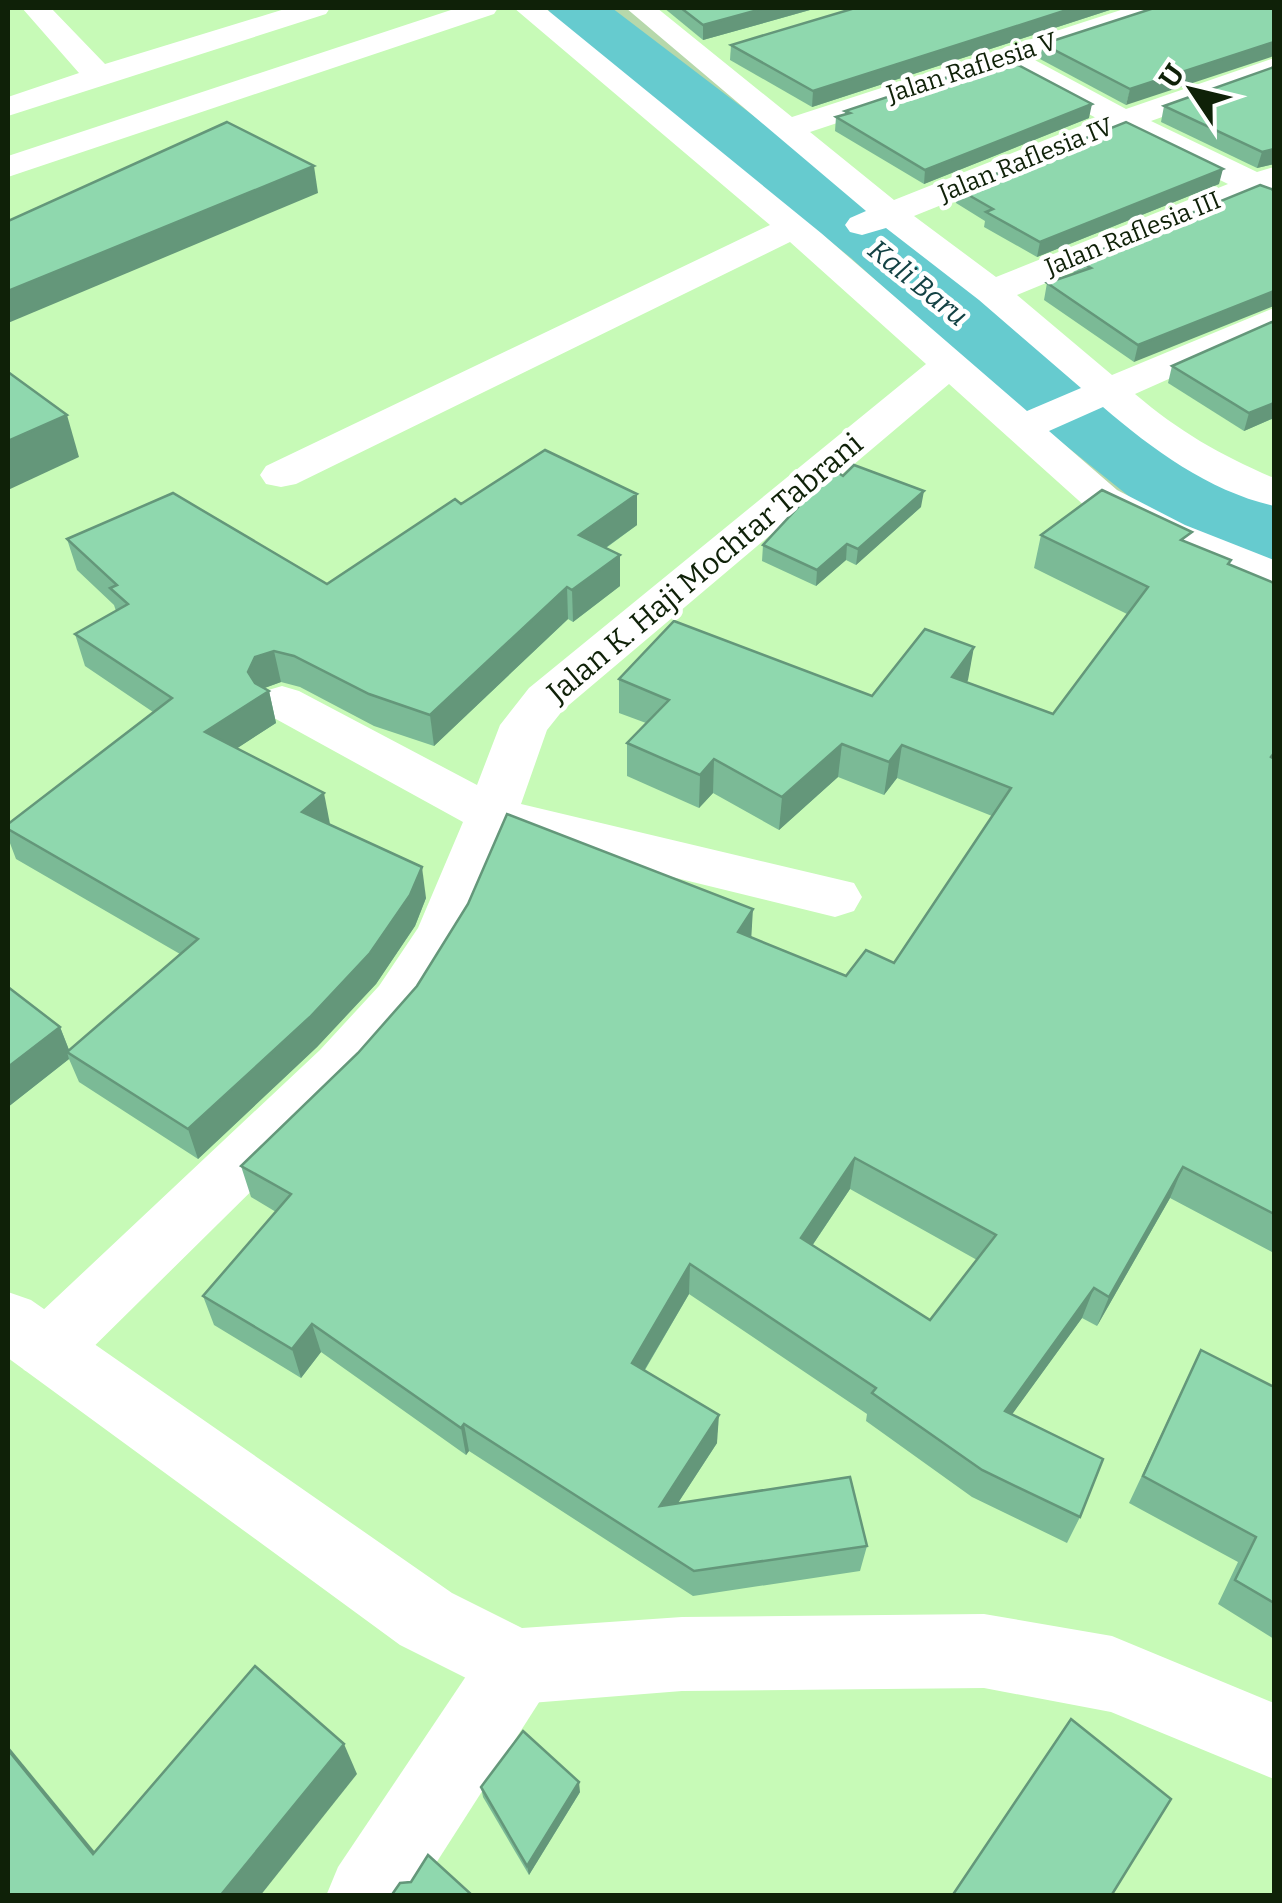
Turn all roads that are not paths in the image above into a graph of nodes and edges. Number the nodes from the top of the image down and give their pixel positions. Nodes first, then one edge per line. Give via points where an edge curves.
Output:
1 (36, 8) edge
2 (316, 8) edge
3 (484, 8) edge
4 (528, 8) edge
5 (640, 8) edge
6 (1154, 8) edge
7 (734, 44) edge
8 (698, 55) junction
9 (1006, 56) junction
10 (1274, 67) edge
11 (99, 76) junction
12 (8, 107) edge
13 (1124, 120) junction
14 (790, 128) junction
15 (8, 167) edge
16 (1269, 185) edge
17 (882, 219) junction
18 (807, 235) junction
19 (992, 292) junction
20 (1274, 318) edge
21 (950, 364) junction
22 (1061, 411) junction
23 (281, 475) dead end
24 (1274, 492) edge
25 (1274, 576) edge
26 (282, 702) dead end
27 (492, 814) junction
28 (835, 897) dead end
29 (27, 1335) edge
30 (518, 1666) junction
31 (1274, 1742) edge
32 (367, 1896) edge

1 - 11 street
2 - 11 street
3 - 15 street
4 - 18 street
5 - 8 street
6 - 9 street, Jalan Raflesia V
7 - 8 street
8 - 14 street
9 - 13 street
9 - 14 street, Jalan Raflesia V
10 - 13 street, Jalan Raflesia IV
11 - 12 street
13 - 16 street
13 - 17 street, Jalan Raflesia IV
14 - 17 street
16 - 19 street, Jalan Raflesia III
17 - 18 street, Jalan Raflesia IV
17 - 19 street
18 - 21 street
18 - 23 street, Jalan Raflesia IV
19 - 22 street
20 - 22 street
21 - 22 street
21 - 27 street, Jalan K. Haji Mochtar Tabrani via 546,699 524,725
22 - 24 street via 1164,439
22 - 25 street via 1102,499
26 - 27 street
27 - 28 street
27 - 29 street, Jalan K. Haji Mochtar Tabrani via 442,936 399,1001 340,1066
29 - 30 street via 426,1619
30 - 31 street via 682,1654 984,1651 1112,1674
30 - 32 street

